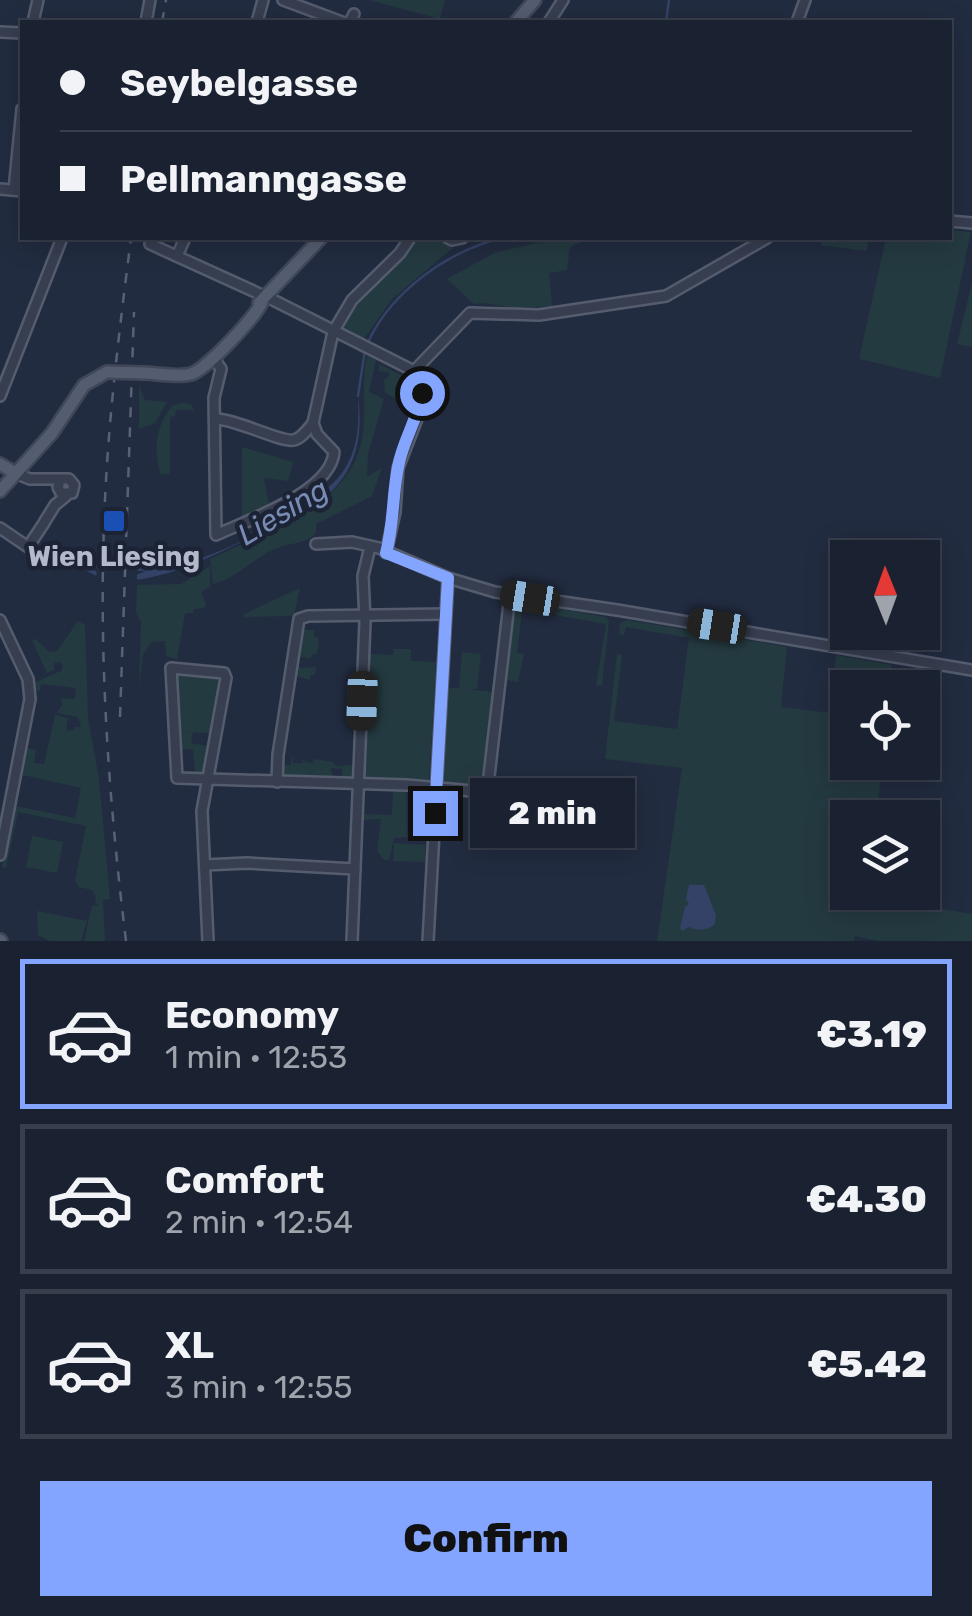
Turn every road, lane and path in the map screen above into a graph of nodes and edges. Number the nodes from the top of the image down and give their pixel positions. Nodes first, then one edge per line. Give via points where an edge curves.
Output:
1 (283, 0) edge
2 (535, 0) edge
3 (337, 20) edge
4 (518, 20) edge
5 (20, 150) edge
6 (0, 189) edge
7 (18, 191) edge
8 (61, 240) edge
9 (184, 240) edge
10 (319, 240) edge
11 (409, 240) edge
12 (764, 240) edge
13 (150, 244) dead end
14 (176, 256) junction
15 (264, 300) junction
16 (334, 331) junction
17 (214, 358) junction
18 (414, 371) junction
19 (0, 396) edge
20 (215, 419) junction
21 (313, 423) junction
22 (0, 464) edge
23 (16, 473) junction
24 (60, 481) dead end
25 (0, 491) edge
26 (66, 496) dead end
27 (0, 528) edge
28 (316, 544) dead end
29 (370, 547) junction
30 (386, 553) junction
31 (448, 578) junction
32 (510, 595) junction
33 (446, 614) junction
34 (365, 616) junction
35 (0, 620) edge
36 (972, 670) edge
37 (210, 778) junction
38 (277, 782) junction
39 (358, 785) junction
40 (436, 787) junction
41 (4, 817) edge
42 (0, 855) edge
43 (205, 865) junction
44 (356, 869) junction
45 (208, 941) edge
46 (352, 941) edge
47 (428, 941) edge

1 - 3 street
2 - 4 main road
5 - 7 street
6 - 7 street
8 - 19 street
9 - 14 street
10 - 15 main road
11 - 16 street via 352,300
12 - 18 street via 666,296 539,314 470,313
13 - 14 street
14 - 15 street
15 - 16 street
15 - 17 main road
16 - 18 street
16 - 21 street
17 - 20 street via 221,369
17 - 23 main road, bridge via 178,374 108,372 84,384
18 - 30 street via 422,398 398,468
20 - 21 street via 289,440
20 - 21 street via 216,535 294,498 326,470 334,452
22 - 23 main road
23 - 24 street
23 - 25 main road
26 - 27 street via 30,544
28 - 29 street
29 - 30 street
29 - 34 street
30 - 31 street
31 - 32 street
31 - 33 street
32 - 36 street
32 - 40 street via 487,790
33 - 34 street
33 - 40 street
34 - 38 street via 301,617
34 - 39 street
35 - 41 street via 30,692
37 - 37 street via 224,673 174,666 177,778
37 - 38 street
37 - 43 street via 202,810
38 - 39 street
39 - 40 street
39 - 44 street
40 - 47 street
41 - 42 street
43 - 44 street
43 - 45 street
44 - 46 street

